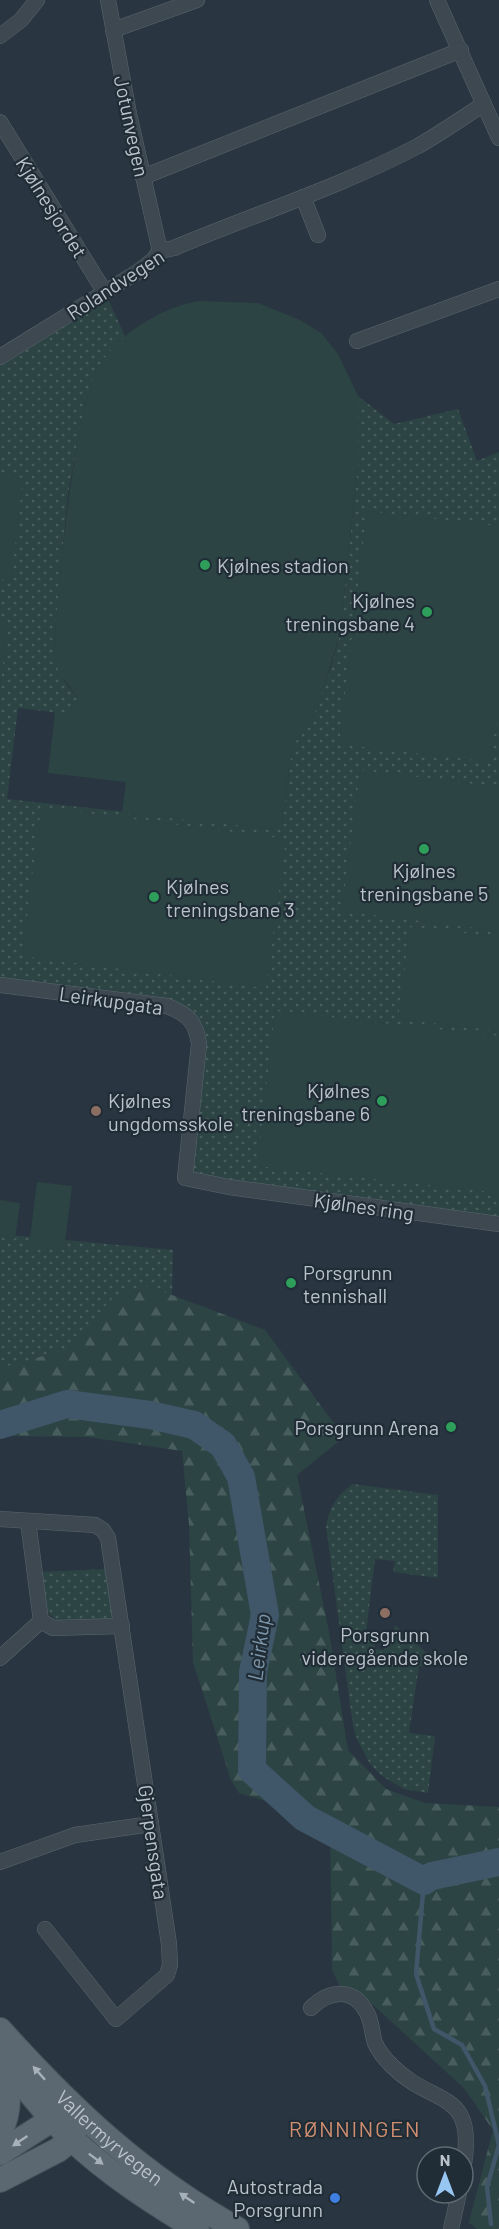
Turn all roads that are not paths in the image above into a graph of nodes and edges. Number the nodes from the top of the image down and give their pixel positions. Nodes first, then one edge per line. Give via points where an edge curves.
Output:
1 (37, 0) edge
2 (108, 0) edge
3 (197, 0) edge
4 (437, 0) edge
5 (113, 30) junction
6 (0, 36) edge
7 (461, 50) junction
8 (484, 104) junction
9 (0, 122) edge
10 (499, 138) edge
11 (143, 177) junction
12 (303, 197) junction
13 (318, 235) dead end
14 (160, 251) junction
15 (499, 289) edge
16 (104, 291) junction
17 (357, 341) dead end
18 (0, 357) edge
19 (0, 985) edge
20 (229, 1187) joint
21 (499, 1224) edge
22 (0, 1519) edge
23 (28, 1521) junction
24 (41, 1621) junction
25 (122, 1626) junction
26 (0, 1658) edge
27 (151, 1824) junction
28 (0, 1862) edge
29 (45, 1929) dead end
30 (311, 2008) dead end
31 (0, 2030) edge
32 (0, 2054) edge
33 (0, 2069) edge
34 (79, 2115) junction
35 (53, 2120) junction
36 (0, 2132) edge
37 (72, 2139) junction
38 (465, 2145) edge
39 (0, 2153) edge
40 (0, 2180) edge
41 (456, 2205) edge
42 (197, 2229) edge
43 (237, 2229) edge
44 (451, 2229) edge

1 - 6 street via 21,20
2 - 5 street, Jotunvegen
3 - 5 street
4 - 7 street
5 - 11 street, Jotunvegen
7 - 8 street
7 - 11 street
8 - 10 street
8 - 12 street, Rolandvegen via 419,145
9 - 16 street, Kjølnesjordet
11 - 14 street, Jotunvegen
12 - 13 street
12 - 14 street, Rolandvegen
14 - 16 street, Rolandvegen via 146,266
15 - 17 street
16 - 18 street, Rolandvegen
19 - 20 street, Leirkupgata via 167,1006 183,1012 196,1025 199,1044 184,1178
20 - 21 street, Kjølnes ring
22 - 23 street
23 - 24 street
23 - 25 street, Gjerpensgata via 95,1525 103,1530 111,1549
24 - 25 street via 53,1628
24 - 26 street
25 - 27 street, Gjerpensgata
27 - 28 street via 75,1835
27 - 29 street, Gjerpensgata via 170,1954 167,1975 158,1986 116,2019
30 - 38 street via 336,1992 358,2001 367,2013 379,2051 392,2067 456,2106 466,2134
34 -> 31 main road, Vallermyrvegen
32 - 35 main road, Vallermyrvegen
33 - 36 main road via 8,2093 7,2114
34 - 35 main road
34 - 37 main road
43 -> 34 main road, Vallermyrvegen via 158,2178
35 - 37 main road, Vallermyrvegen
35 -> 39 main road
37 - 40 main road via 50,2156
37 -> 42 main road, Vallermyrvegen
41 - 44 street

